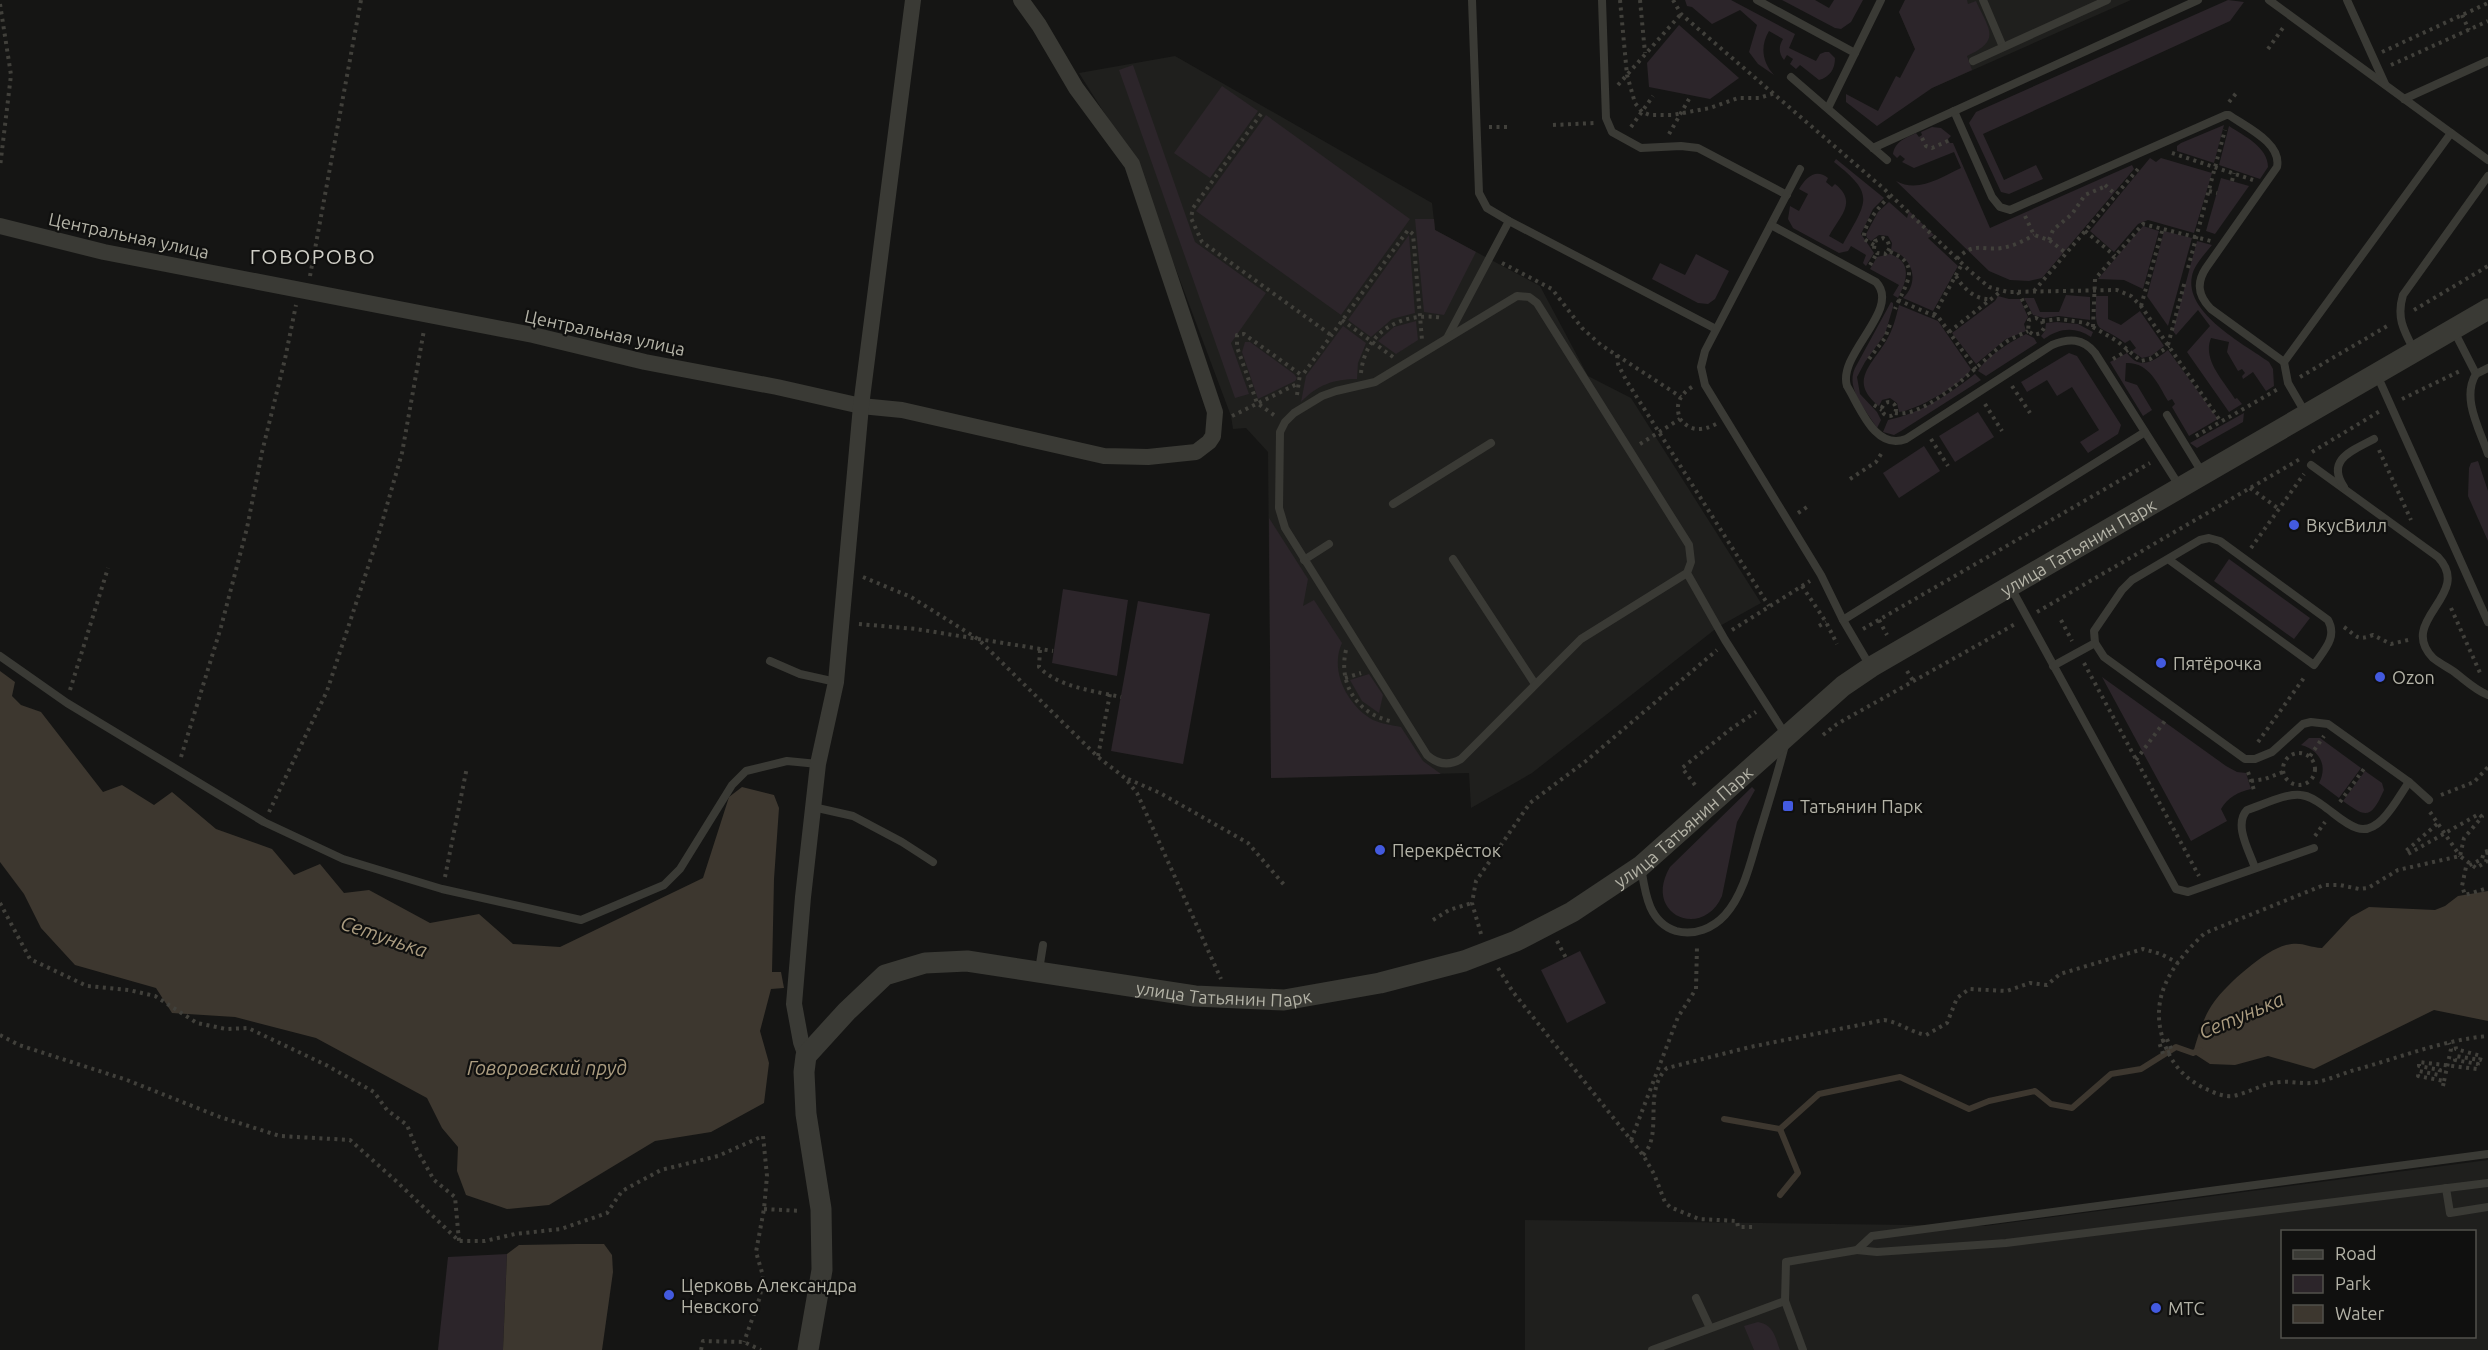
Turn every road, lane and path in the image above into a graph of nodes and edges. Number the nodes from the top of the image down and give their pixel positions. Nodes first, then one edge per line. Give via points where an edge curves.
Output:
1 (361, 0) edge
2 (913, 0) edge
3 (1021, 0) edge
4 (1472, 0) edge
5 (1602, 0) edge
6 (1620, 0) edge
7 (1640, 0) edge
8 (1673, 0) edge
9 (1757, 0) edge
10 (1881, 0) edge
11 (1983, 0) edge
12 (2107, 0) edge
13 (2198, 0) edge
14 (2269, 0) edge
15 (2347, 0) edge
16 (2488, 3) edge
17 (0, 4) edge
18 (1681, 14) junction
19 (2462, 15) junction
20 (2292, 17) junction
21 (2488, 21) edge
22 (2469, 30) junction
23 (2003, 47) junction
24 (2268, 49) dead end
25 (1855, 52) junction
26 (1645, 54) junction
27 (2372, 56) junction
28 (1973, 61) dead end
29 (2488, 61) edge
30 (2379, 71) junction
31 (1627, 75) junction
32 (1791, 77) dead end
33 (2385, 85) junction
34 (2238, 91) dead end
35 (1775, 93) junction
36 (1653, 96) dead end
37 (2233, 97) dead end
38 (1606, 99) junction
39 (1689, 99) dead end
40 (2404, 99) junction
41 (1828, 108) junction
42 (1954, 111) junction
43 (1642, 112) junction
44 (1681, 113) junction
45 (1261, 114) dead end
46 (2229, 115) junction
47 (1607, 123) junction
48 (1553, 125) dead end
49 (1507, 126) dead end
50 (1499, 127) dead end
51 (1917, 128) junction
52 (1964, 133) junction
53 (2451, 133) junction
54 (1623, 139) junction
55 (2156, 146) junction
56 (1661, 148) junction
57 (1873, 148) junction
58 (1887, 160) dead end
59 (2488, 160) edge
60 (0, 167) edge
61 (2216, 167) junction
62 (1800, 169) dead end
63 (2234, 173) junction
64 (2488, 176) edge
65 (2232, 181) dead end
66 (2266, 184) junction
67 (2106, 186) dead end
68 (2209, 191) junction
69 (2217, 193) dead end
70 (1787, 195) junction
71 (1892, 195) junction
72 (2020, 206) junction
73 (1509, 220) junction
74 (1771, 225) junction
75 (0, 226) edge
76 (2163, 228) junction
77 (2085, 231) junction
78 (2034, 235) junction
79 (2197, 237) junction
80 (2049, 240) junction
81 (2223, 244) junction
82 (1874, 245) junction
83 (1888, 251) junction
84 (2066, 254) junction
85 (2115, 256) junction
86 (1490, 257) junction
87 (1957, 259) junction
88 (1962, 264) junction
89 (1956, 276) junction
90 (303, 290) junction
91 (2001, 291) junction
92 (2094, 291) junction
93 (2018, 292) junction
94 (2033, 292) junction
95 (1884, 294) junction
96 (1991, 299) junction
97 (1899, 301) junction
98 (2141, 306) junction
99 (2488, 309) edge
100 (427, 315) junction
101 (1934, 315) junction
102 (1420, 316) junction
103 (2032, 318) junction
104 (1342, 320) junction
105 (2043, 321) junction
106 (1455, 323) junction
107 (2093, 327) junction
108 (1716, 329) junction
109 (2454, 330) junction
110 (2028, 331) junction
111 (1949, 332) junction
112 (1331, 335) junction
113 (1446, 339) junction
114 (1372, 342) junction
115 (2168, 345) junction
116 (2415, 352) junction
117 (1424, 353) junction
118 (1617, 355) junction
119 (2284, 362) junction
120 (1403, 365) junction
121 (2471, 365) junction
122 (1864, 366) dead end
123 (2488, 368) edge
124 (1976, 369) junction
125 (2476, 374) junction
126 (2005, 375) junction
127 (2376, 375) junction
128 (1703, 380) junction
129 (1299, 383) dead end
130 (1361, 386) junction
131 (1988, 386) junction
132 (1977, 393) junction
133 (1681, 397) junction
134 (1870, 402) dead end
135 (1257, 403) junction
136 (2390, 405) junction
137 (861, 406) junction
138 (1882, 410) junction
139 (1895, 413) junction
140 (2030, 413) dead end
141 (2167, 415) dead end
142 (2306, 415) junction
143 (1231, 416) dead end
144 (1680, 419) junction
145 (1726, 419) junction
146 (1285, 422) junction
147 (2221, 422) dead end
148 (1923, 428) junction
149 (2002, 431) dead end
150 (2145, 432) junction
151 (1658, 433) junction
152 (2374, 439) joint
153 (1889, 441) junction
154 (1491, 443) dead end
155 (2488, 454) edge
156 (2311, 465) joint
157 (1948, 466) dead end
158 (2203, 474) junction
159 (1850, 479) dead end
160 (2180, 488) junction
161 (2250, 488) junction
162 (2346, 490) junction
163 (1393, 504) dead end
164 (1810, 505) dead end
165 (1804, 509) dead end
166 (2279, 509) junction
167 (1329, 544) dead end
168 (2422, 545) junction
169 (2243, 558) junction
170 (1453, 559) dead end
171 (2168, 559) junction
172 (1304, 560) junction
173 (108, 568) dead end
174 (846, 571) junction
175 (1687, 573) junction
176 (1821, 575) junction
177 (1802, 586) junction
178 (2010, 586) junction
179 (2444, 594) junction
180 (1769, 606) junction
181 (2027, 617) junction
182 (1843, 620) junction
183 (1879, 620) dead end
184 (2061, 621) dead end
185 (843, 622) junction
186 (1826, 622) junction
187 (2488, 622) edge
188 (1819, 626) dead end
189 (2331, 626) junction
190 (1351, 635) junction
191 (1887, 635) dead end
192 (2424, 635) junction
193 (978, 639) junction
194 (1725, 640) junction
195 (2095, 643) junction
196 (1837, 644) dead end
197 (1040, 650) junction
198 (1053, 651) dead end
199 (2078, 652) junction
200 (0, 656) edge
201 (770, 661) dead end
202 (2054, 666) junction
203 (1871, 667) junction
204 (1907, 671) dead end
205 (2483, 681) dead end
206 (836, 682) junction
207 (1914, 682) junction
208 (1535, 684) junction
209 (1110, 694) junction
210 (2488, 695) edge
211 (1121, 697) dead end
212 (67, 703) junction
213 (1767, 705) junction
214 (2174, 707) junction
215 (1406, 722) junction
216 (2331, 726) junction
217 (1823, 735) dead end
218 (1787, 737) junction
219 (2310, 756) junction
220 (1098, 757) junction
221 (2136, 760) junction
222 (818, 764) junction
223 (467, 767) dead end
224 (2488, 767) edge
225 (176, 770) junction
226 (2283, 772) junction
227 (1125, 778) junction
228 (2251, 781) dead end
229 (2409, 782) junction
230 (1695, 785) dead end
231 (2429, 800) joint
232 (813, 807) junction
233 (264, 822) junction
234 (2443, 834) junction
235 (2314, 848) dead end
236 (2488, 852) edge
237 (2460, 856) junction
238 (933, 862) dead end
239 (1641, 866) junction
240 (2470, 866) junction
241 (2255, 868) junction
242 (2205, 886) junction
243 (1286, 887) dead end
244 (2488, 888) edge
245 (442, 889) junction
246 (0, 903) edge
247 (1472, 903) junction
248 (1433, 920) dead end
249 (1482, 937) dead end
250 (1557, 941) dead end
251 (1043, 945) dead end
252 (1697, 946) dead end
253 (1566, 958) dead end
254 (2178, 963) junction
255 (1498, 967) dead end
256 (1039, 970) junction
257 (1224, 986) dead end
258 (0, 1035) edge
259 (2488, 1036) edge
260 (2455, 1042) junction
261 (2449, 1043) junction
262 (806, 1056) junction
263 (2448, 1065) junction
264 (1631, 1141) junction
265 (2488, 1154) edge
266 (1643, 1155) junction
267 (2488, 1183) edge
268 (2446, 1188) junction
269 (2488, 1207) edge
270 (764, 1209) junction
271 (801, 1211) dead end
272 (1756, 1227) dead end
273 (459, 1241) junction
274 (1857, 1250) junction
275 (1696, 1298) dead end
276 (1785, 1301) junction
277 (1710, 1328) junction
278 (744, 1342) junction
279 (701, 1350) edge
280 (761, 1350) edge
281 (808, 1350) edge
282 (1652, 1350) edge
283 (1803, 1350) edge

1 - 90 path
2 - 137 street
3 - 137 street, Центральная улица via 1076,88 1132,164 1215,412 1214,432 1196,452 1104,456 902,410
4 - 73 lane via 1479,193 1487,208
5 - 38 lane
6 - 31 path
7 - 26 path
8 - 18 path
9 - 25 lane
10 - 25 lane
11 - 23 lane
12 - 23 lane
13 - 42 lane
14 - 20 lane
15 - 27 lane
16 - 19 path
17 - 60 path via 11,75
18 - 26 path
18 - 35 path
19 - 22 path
19 - 27 path
20 - 24 path
20 - 33 lane
21 - 22 path
22 - 30 path
23 - 28 lane
25 - 41 lane
26 - 31 path
27 - 30 lane
29 - 40 lane
30 - 33 lane
31 - 38 path
31 - 43 path via 1635,103
32 - 41 lane
33 - 40 lane
34 - 37 path
35 - 44 path
35 - 71 path
36 - 43 path
38 - 47 lane
39 - 44 path
40 - 53 lane
41 - 57 lane
42 - 51 lane
42 - 52 lane
43 - 44 path via 1650,116
43 - 54 path
44 - 56 path
45 - 112 path via 1193,208 1191,218 1202,242
46 - 55 lane
46 - 61 path
46 - 66 lane via 2276,151 2277,167
47 - 48 path
47 - 54 lane
49 - 50 path
51 - 52 path via 1929,148
51 - 57 lane
52 - 72 lane via 1996,203 2010,210
53 - 59 lane
53 - 119 lane
54 - 56 lane via 1641,148
55 - 61 path
55 - 72 lane
55 - 77 path
56 - 70 lane via 1698,148
57 - 58 lane
61 - 63 path
61 - 68 path
62 - 70 lane
63 - 65 path
63 - 66 path
64 - 116 lane via 2403,295 2400,319
66 - 81 lane
67 - 80 path via 2085,195 2072,214 2052,230
68 - 69 path
68 - 79 path
70 - 74 lane
71 - 82 path via 1876,211 1864,234 1864,239
71 - 87 path
72 - 78 path
73 - 86 lane
73 - 108 lane
74 - 95 lane via 1876,282
74 - 108 lane
75 - 90 street, Центральная улица via 104,252
76 - 79 path
76 - 85 path via 2143,224
76 - 98 path
77 - 84 path
77 - 85 path
78 - 80 path
78 - 87 path via 2001,248 1965,250
79 - 81 path
79 - 115 path
80 - 84 path
81 - 119 lane via 2201,275 2201,297 2211,309
82 - 83 path via 1877,253
82 - 83 path via 1883,238 1889,243
83 - 97 path via 1903,259 1910,273
84 - 94 path
85 - 92 path via 2095,279
86 - 106 lane via 1492,253
86 - 118 path via 1552,289 1582,328
87 - 88 path
88 - 89 path
88 - 91 path via 1980,281
89 - 96 path via 1971,293
89 - 101 path
90 - 100 street, Центральная улица
90 - 225 path via 221,627
91 - 93 path
91 - 96 path
92 - 94 path
92 - 98 path via 2117,290
92 - 107 path
93 - 94 path
93 - 103 path
95 - 97 path
95 - 153 lane via 1845,378 1876,432
96 - 111 path
97 - 101 path
97 - 122 path via 1885,338
98 - 115 path
99 - 109 street, улица Татьянин Парк
100 - 137 street, Центральная улица
100 - 233 path via 402,453 377,540 327,691
101 - 111 path
102 - 104 path via 1413,234 1408,230
102 - 106 path
102 - 114 path via 1402,319
102 - 117 path
103 - 105 path
103 - 110 path via 2027,324
104 - 112 path
104 - 114 path
105 - 107 path via 2078,321
105 - 110 path via 2041,333
106 - 113 lane
107 - 115 path via 2141,361 2150,360
108 - 128 lane via 1702,359
109 - 116 street, улица Татьянин Парк
109 - 121 lane
110 - 124 path via 2006,342
111 - 124 path
112 - 135 path via 1302,374 1239,333 1237,347
113 - 117 lane
113 - 175 lane via 1517,296 1529,297 1537,303 1689,545
114 - 120 path
114 - 130 path via 1364,358
115 - 147 path
116 - 127 street, улица Татьянин Парк
117 - 120 lane
118 - 133 path
118 - 151 path via 1623,375
119 - 142 lane via 2288,384
120 - 130 lane via 1376,382
121 - 125 lane
121 - 136 path
123 - 125 lane
124 - 131 path
124 - 139 path via 1925,406
125 - 155 lane via 2470,386 2470,401
126 - 131 lane
126 - 140 path
126 - 150 lane via 2052,345 2064,340 2080,341 2095,354
127 - 136 lane
127 - 142 street, улица Татьянин Парк
128 - 133 path
128 - 145 lane
129 - 135 path
130 - 146 lane via 1328,393
131 - 132 lane
132 - 148 lane
132 - 149 path
133 - 144 path via 1677,411
134 - 138 path
135 - 143 path
135 - 146 path
136 - 161 path
136 - 187 lane
137 - 174 street
138 - 139 path via 1887,416
138 - 139 path via 1889,402 1896,408
141 - 158 lane
142 - 158 street, улица Татьянин Парк
144 - 145 path via 1692,429 1702,430
144 - 151 path
145 - 176 lane
146 - 172 lane via 1279,437 1279,508 1285,528
148 - 153 lane via 1906,439
148 - 157 path
150 - 160 lane
150 - 182 lane
151 - 180 path
152 - 162 lane via 2340,462 2337,475
152 - 168 path
153 - 159 path via 1876,462
154 - 163 lane
156 - 162 lane
156 - 166 path
158 - 160 street, улица Татьянин Парк
160 - 178 street, улица Татьянин Парк
161 - 166 path
161 - 181 path
162 - 168 lane
164 - 165 path
166 - 169 path
167 - 172 lane
168 - 179 lane via 2446,565 2449,580
169 - 171 lane via 2209,538
169 - 189 lane
170 - 208 lane
171 - 189 lane via 2313,665 2332,637
171 - 195 lane via 2122,590 2097,624
172 - 190 lane
173 - 212 path
174 - 185 street
174 - 193 path via 911,597
175 - 194 lane
175 - 208 lane via 1588,634
176 - 177 path
176 - 182 lane
177 - 180 path
177 - 186 path
178 - 181 lane
178 - 203 street, улица Татьянин Парк
179 - 192 lane via 2427,618
179 - 205 path
180 - 194 path via 1733,629
181 - 202 lane
181 - 207 path
182 - 203 lane
183 - 191 path
184 - 199 path
185 - 193 path
185 - 206 street
186 - 188 path
186 - 196 path
189 - 192 path via 2341,625 2360,638 2373,635 2391,644
190 - 215 lane
190 - 215 path via 1344,668 1355,700 1373,715
192 - 210 lane via 2433,657
193 - 197 path
193 - 220 path
194 - 213 lane
194 - 247 path via 1713,655 1530,803 1476,881
195 - 199 lane
195 - 214 lane via 2104,657
197 - 198 path
197 - 209 path via 1039,667 1048,676
199 - 202 lane
199 - 221 path
200 - 212 lane
201 - 206 lane via 800,674
202 - 242 lane via 2172,885 2184,892
203 - 218 street, улица Татьянин Парк via 1843,686
204 - 207 path
206 - 222 street
207 - 217 path
208 - 215 lane via 1461,759 1449,764 1426,755
209 - 211 path
209 - 220 path
212 - 225 lane
213 - 218 lane
213 - 230 path via 1682,768
214 - 216 lane via 2245,759 2264,757 2303,724 2319,722
214 - 221 path
216 - 219 path
216 - 229 lane
218 - 239 street, улица Татьянин Парк
218 - 239 lane via 1742,886 1726,914 1712,927 1684,932 1663,924 1652,912 1645,894
219 - 226 path via 2294,753 2283,764
219 - 226 path via 2316,770 2308,783 2293,784
220 - 227 path
221 - 242 path
222 - 232 street
222 - 245 lane via 787,762 746,771 732,785 680,868 664,885 581,920
223 - 245 path
224 - 231 path via 2475,782
225 - 233 lane
226 - 228 path
227 - 243 path via 1160,793 1248,843
227 - 257 path via 1137,793
229 - 231 lane
229 - 241 lane via 2379,823 2370,829 2351,826 2303,795 2247,810 2240,824
232 - 238 lane via 853,816
232 - 262 street via 794,1004
233 - 245 lane via 343,859
234 - 234 path, bridge via 2408,854 2406,851 2437,824
234 - 237 path
234 - 237 path, bridge via 2479,814 2482,818 2464,838
235 - 241 lane
236 - 240 path
237 - 240 path
237 - 254 path via 2398,870 2359,890 2324,885 2205,933
239 - 256 street, улица Татьянин Парк via 1572,912 1516,941 1390,980 1284,1000 1195,996
240 - 244 path via 2466,867 2462,886 2464,895
241 - 242 lane
246 - 273 path via 30,959 87,986 155,996 197,1023 226,1029 248,1028 374,1092 387,1110 407,1125 434,1180 455,1197
247 - 248 path
247 - 249 path
250 - 253 path
251 - 256 lane
252 - 264 path via 1696,989 1678,1017
254 - 261 path via 2164,981 2159,1006 2163,1041 2186,1077 2229,1096 2281,1082 2313,1083
254 - 266 path via 2143,949 2060,974 2047,985 2030,983 2007,991 1969,989 1957,998 1947,1023 1926,1035 1884,1020 1667,1068 1658,1081 1649,1149
255 - 264 path
256 - 262 street, улица Татьянин Парк via 967,961 924,963 885,975
258 - 273 path via 280,1136 350,1140
259 - 260 path
260 - 261 path, bridge
260 - 263 path, bridge via 2456,1049 2481,1056 2480,1060 2456,1056 2455,1060 2478,1064 2477,1069
261 - 263 path
262 - 281 street via 806,1114 821,1209 822,1270
263 - 263 path, bridge via 2420,1062 2419,1066 2440,1070 2439,1075 2418,1071 2418,1076 2443,1084
264 - 266 path
265 - 274 lane via 1945,1224 1872,1236
266 - 272 path via 1670,1207 1699,1220 1737,1221 1738,1227
267 - 268 lane
268 - 269 lane via 2450,1213
268 - 274 lane via 2006,1243
270 - 271 path
270 - 273 path via 767,1176 763,1136 718,1156 661,1170 622,1191 607,1214 561,1229 485,1241
270 - 278 path via 756,1252 764,1276
274 - 276 lane via 1786,1262
275 - 277 lane
276 - 277 lane
276 - 283 lane
277 - 282 lane
278 - 279 path via 703,1341
278 - 280 path

